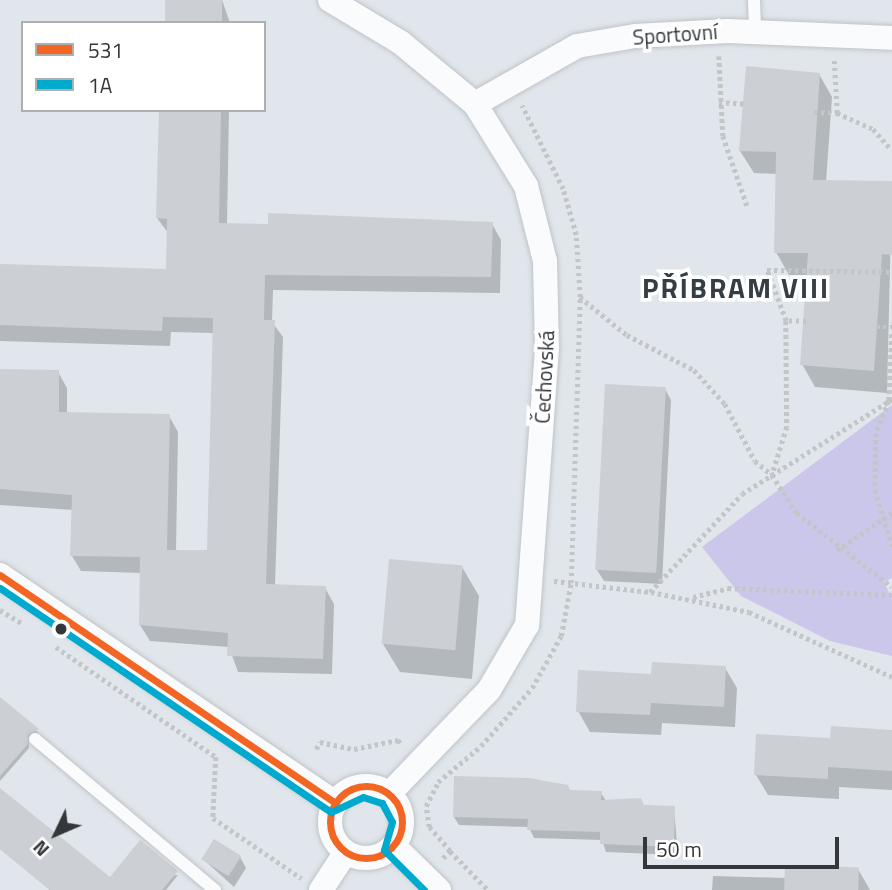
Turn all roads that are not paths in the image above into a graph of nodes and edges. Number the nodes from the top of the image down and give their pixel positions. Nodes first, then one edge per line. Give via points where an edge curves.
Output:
1 (330, 0) edge
2 (754, 0) edge
3 (755, 32) junction
4 (892, 38) edge
5 (475, 104) junction
6 (0, 575) edge
7 (35, 739) dead end
8 (390, 794) junction
9 (336, 803) junction
10 (394, 846) junction
11 (346, 852) junction
12 (314, 886) edge
13 (215, 890) edge
14 (439, 890) edge

1 - 5 street, Čechovská via 400,42
2 - 3 lane
3 - 4 street, Sportovní
3 - 5 street, Sportovní via 635,36 577,46
5 - 8 street, Čechovská via 526,186 545,261 547,348 527,625 512,658
6 - 9 street
7 - 13 lane
8 - 9 street via 360,786
8 - 10 street via 402,821
9 - 11 street via 331,832
10 - 11 street via 371,858
10 - 14 street
11 - 12 street

